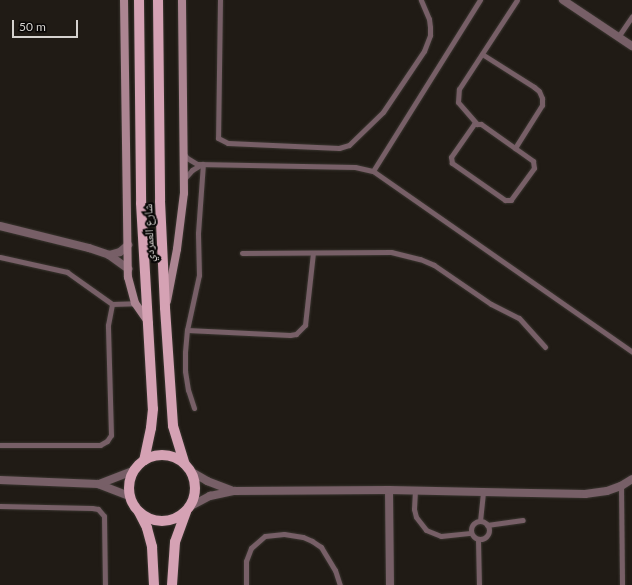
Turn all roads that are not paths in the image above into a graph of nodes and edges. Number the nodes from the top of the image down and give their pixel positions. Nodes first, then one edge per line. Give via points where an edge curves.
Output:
1 (124, 0) edge
2 (139, 0) edge
3 (158, 0) edge
4 (182, 0) edge
5 (220, 0) edge
6 (421, 0) edge
7 (480, 0) edge
8 (517, 0) edge
9 (563, 0) edge
10 (632, 16) edge
11 (618, 37) junction
12 (632, 46) edge
13 (482, 54) junction
14 (477, 124) junction
15 (516, 148) junction
16 (184, 154) junction
17 (203, 164) junction
18 (373, 171) junction
19 (184, 179) junction
20 (0, 226) edge
21 (128, 246) junction
22 (242, 253) dead end
23 (313, 253) junction
24 (110, 255) junction
25 (0, 258) edge
26 (128, 269) junction
27 (135, 303) junction
28 (112, 304) junction
29 (165, 308) junction
30 (149, 323) junction
31 (187, 330) junction
32 (545, 348) dead end
33 (632, 352) edge
34 (194, 408) dead end
35 (0, 445) edge
36 (144, 460) junction
37 (187, 467) junction
38 (133, 471) junction
39 (632, 479) edge
40 (0, 480) edge
41 (98, 484) junction
42 (621, 486) junction
43 (389, 490) junction
44 (415, 490) junction
45 (234, 491) junction
46 (483, 492) junction
47 (130, 496) junction
48 (0, 506) edge
49 (188, 508) junction
50 (138, 510) junction
51 (523, 520) dead end
52 (480, 521) junction
53 (487, 525) junction
54 (471, 533) junction
55 (478, 539) junction
56 (105, 585) edge
57 (154, 585) edge
58 (172, 585) edge
59 (246, 585) edge
60 (340, 585) edge
61 (390, 585) edge
62 (479, 585) edge
63 (622, 585) edge

1 - 21 street
2 - 30 main road, شارع العمردي via 141,203
3 - 29 main road, شارع العمردي via 160,201
4 - 16 street
5 - 6 lane via 218,138 228,143 339,148 348,145 383,112 424,51 430,19
7 - 18 lane
8 - 13 lane
9 - 11 street
10 - 11 lane
11 - 12 street
13 - 14 lane via 457,96 462,108
13 - 15 lane via 534,86 542,98 542,105
14 - 15 lane
14 - 15 lane via 472,126 451,157 452,163 507,201 513,199 534,165 531,159
16 - 17 lane via 192,161
16 - 19 street
17 - 18 lane via 355,167
17 - 19 lane via 192,170
17 - 31 lane via 198,233 199,275
18 - 33 lane
19 - 29 street via 182,219
20 - 24 street via 69,242
21 - 24 street
21 - 26 street
22 - 23 lane
23 - 31 lane via 304,325 296,334
23 - 32 lane via 392,252 420,258 491,304 519,318
24 - 26 street
25 - 28 lane via 66,272
26 - 27 street
27 - 28 lane
27 - 30 street
28 - 35 lane via 108,325 111,435 107,441 100,445
29 - 37 main road, شارع العمردي via 173,426
30 - 36 main road, شارع العمردي via 153,409
31 - 34 lane via 185,371
36 - 37 main road via 161,455 173,456
36 - 38 main road
37 - 45 street via 216,485
37 - 49 main road via 195,489
38 - 41 street
38 - 47 main road via 129,484
39 - 42 street
40 - 41 street
41 - 47 street
42 - 46 street via 608,491 585,494
42 - 63 lane
43 - 44 street
43 - 45 street
43 - 61 street
44 - 46 street
44 - 54 lane via 416,517 426,530 441,536
45 - 49 street via 210,496
46 - 52 lane
47 - 50 main road
48 - 56 lane via 98,509 104,516
49 - 50 main road via 176,518 163,520 149,518
49 - 58 main road via 175,542
50 - 57 main road via 147,528 152,547
51 - 53 lane
52 - 53 lane
52 - 54 lane via 472,525
53 - 55 lane via 488,533
54 - 55 lane
55 - 62 lane
59 - 60 lane via 246,561 251,548 265,536 284,534 303,537 321,547 335,570

